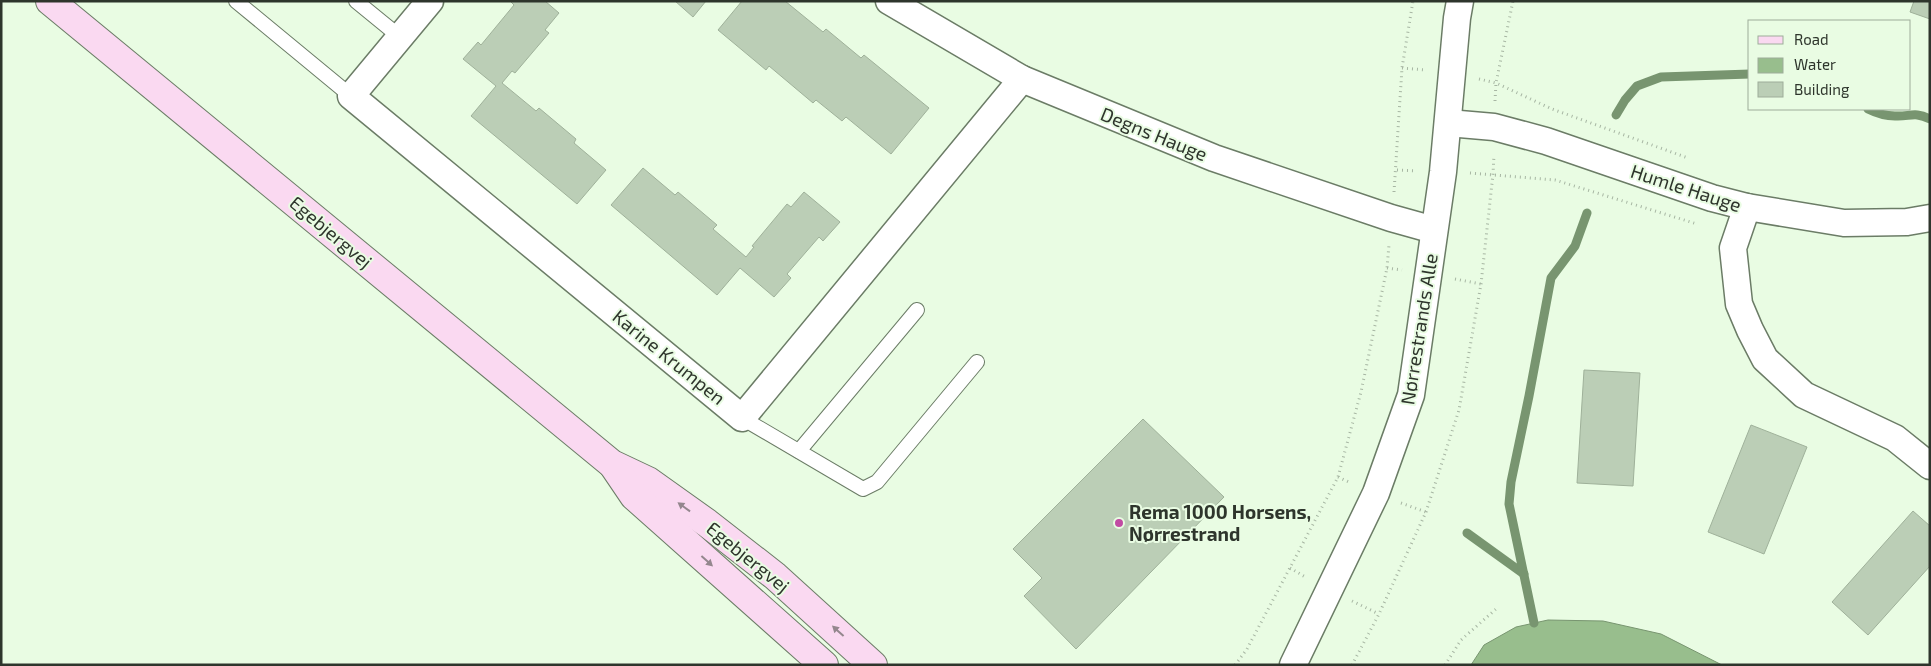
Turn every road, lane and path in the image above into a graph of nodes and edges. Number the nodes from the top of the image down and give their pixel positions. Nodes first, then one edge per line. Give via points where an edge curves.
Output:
1 (50, 1) edge
2 (236, 1) edge
3 (356, 1) edge
4 (430, 1) edge
5 (889, 1) edge
6 (1413, 1) edge
7 (1460, 1) edge
8 (1513, 1) edge
9 (400, 37) junction
10 (1402, 68) junction
11 (1453, 73) junction
12 (1022, 80) junction
13 (1496, 83) junction
14 (351, 96) junction
15 (1448, 124) junction
16 (1494, 127) junction
17 (1692, 160) dead end
18 (1747, 207) junction
19 (1391, 218) junction
20 (1930, 218) edge
21 (1434, 230) junction
22 (917, 310) dead end
23 (977, 362) dead end
24 (742, 418) junction
25 (799, 451) junction
26 (612, 464) junction
27 (1930, 466) edge
28 (1496, 609) dead end
29 (824, 665) edge
30 (873, 665) edge
31 (1235, 665) edge
32 (1293, 665) edge
33 (1352, 665) edge
34 (1445, 665) edge

1 - 26 street, Egebjergvej
2 - 14 lane
3 - 9 lane
4 - 9 street
5 - 12 street, Degns Hauge
6 - 10 path
7 - 11 street, Nørrestrands Alle
8 - 13 path
9 - 14 street
10 - 11 path
10 - 19 path
11 - 13 path
11 - 15 street, Nørrestrands Alle
12 - 19 street, Degns Hauge via 1214,158
12 - 24 street, Karine Krumpen
13 - 16 path
13 - 17 path via 1552,109
14 - 24 street, Karine Krumpen
15 - 16 street, Humle Hauge
15 - 21 street, Nørrestrands Alle
16 - 18 street, Humle Hauge
16 - 33 path via 1493,174 1481,284 1459,410 1426,512
18 - 20 street, Humle Hauge via 1844,223 1907,222
18 - 27 street via 1733,248 1738,304 1765,359 1804,395 1895,438
19 - 21 street, Degns Hauge
19 - 31 path via 1387,268 1361,392 1338,477
21 - 32 street, Nørrestrands Alle via 1411,395 1376,493
22 - 25 lane
23 - 25 lane via 877,482 863,489
24 - 25 lane
26 -> 29 street, Egebjergvej via 634,496
30 -> 26 street, Egebjergvej via 774,576 707,523 648,481
28 - 34 path via 1461,640

